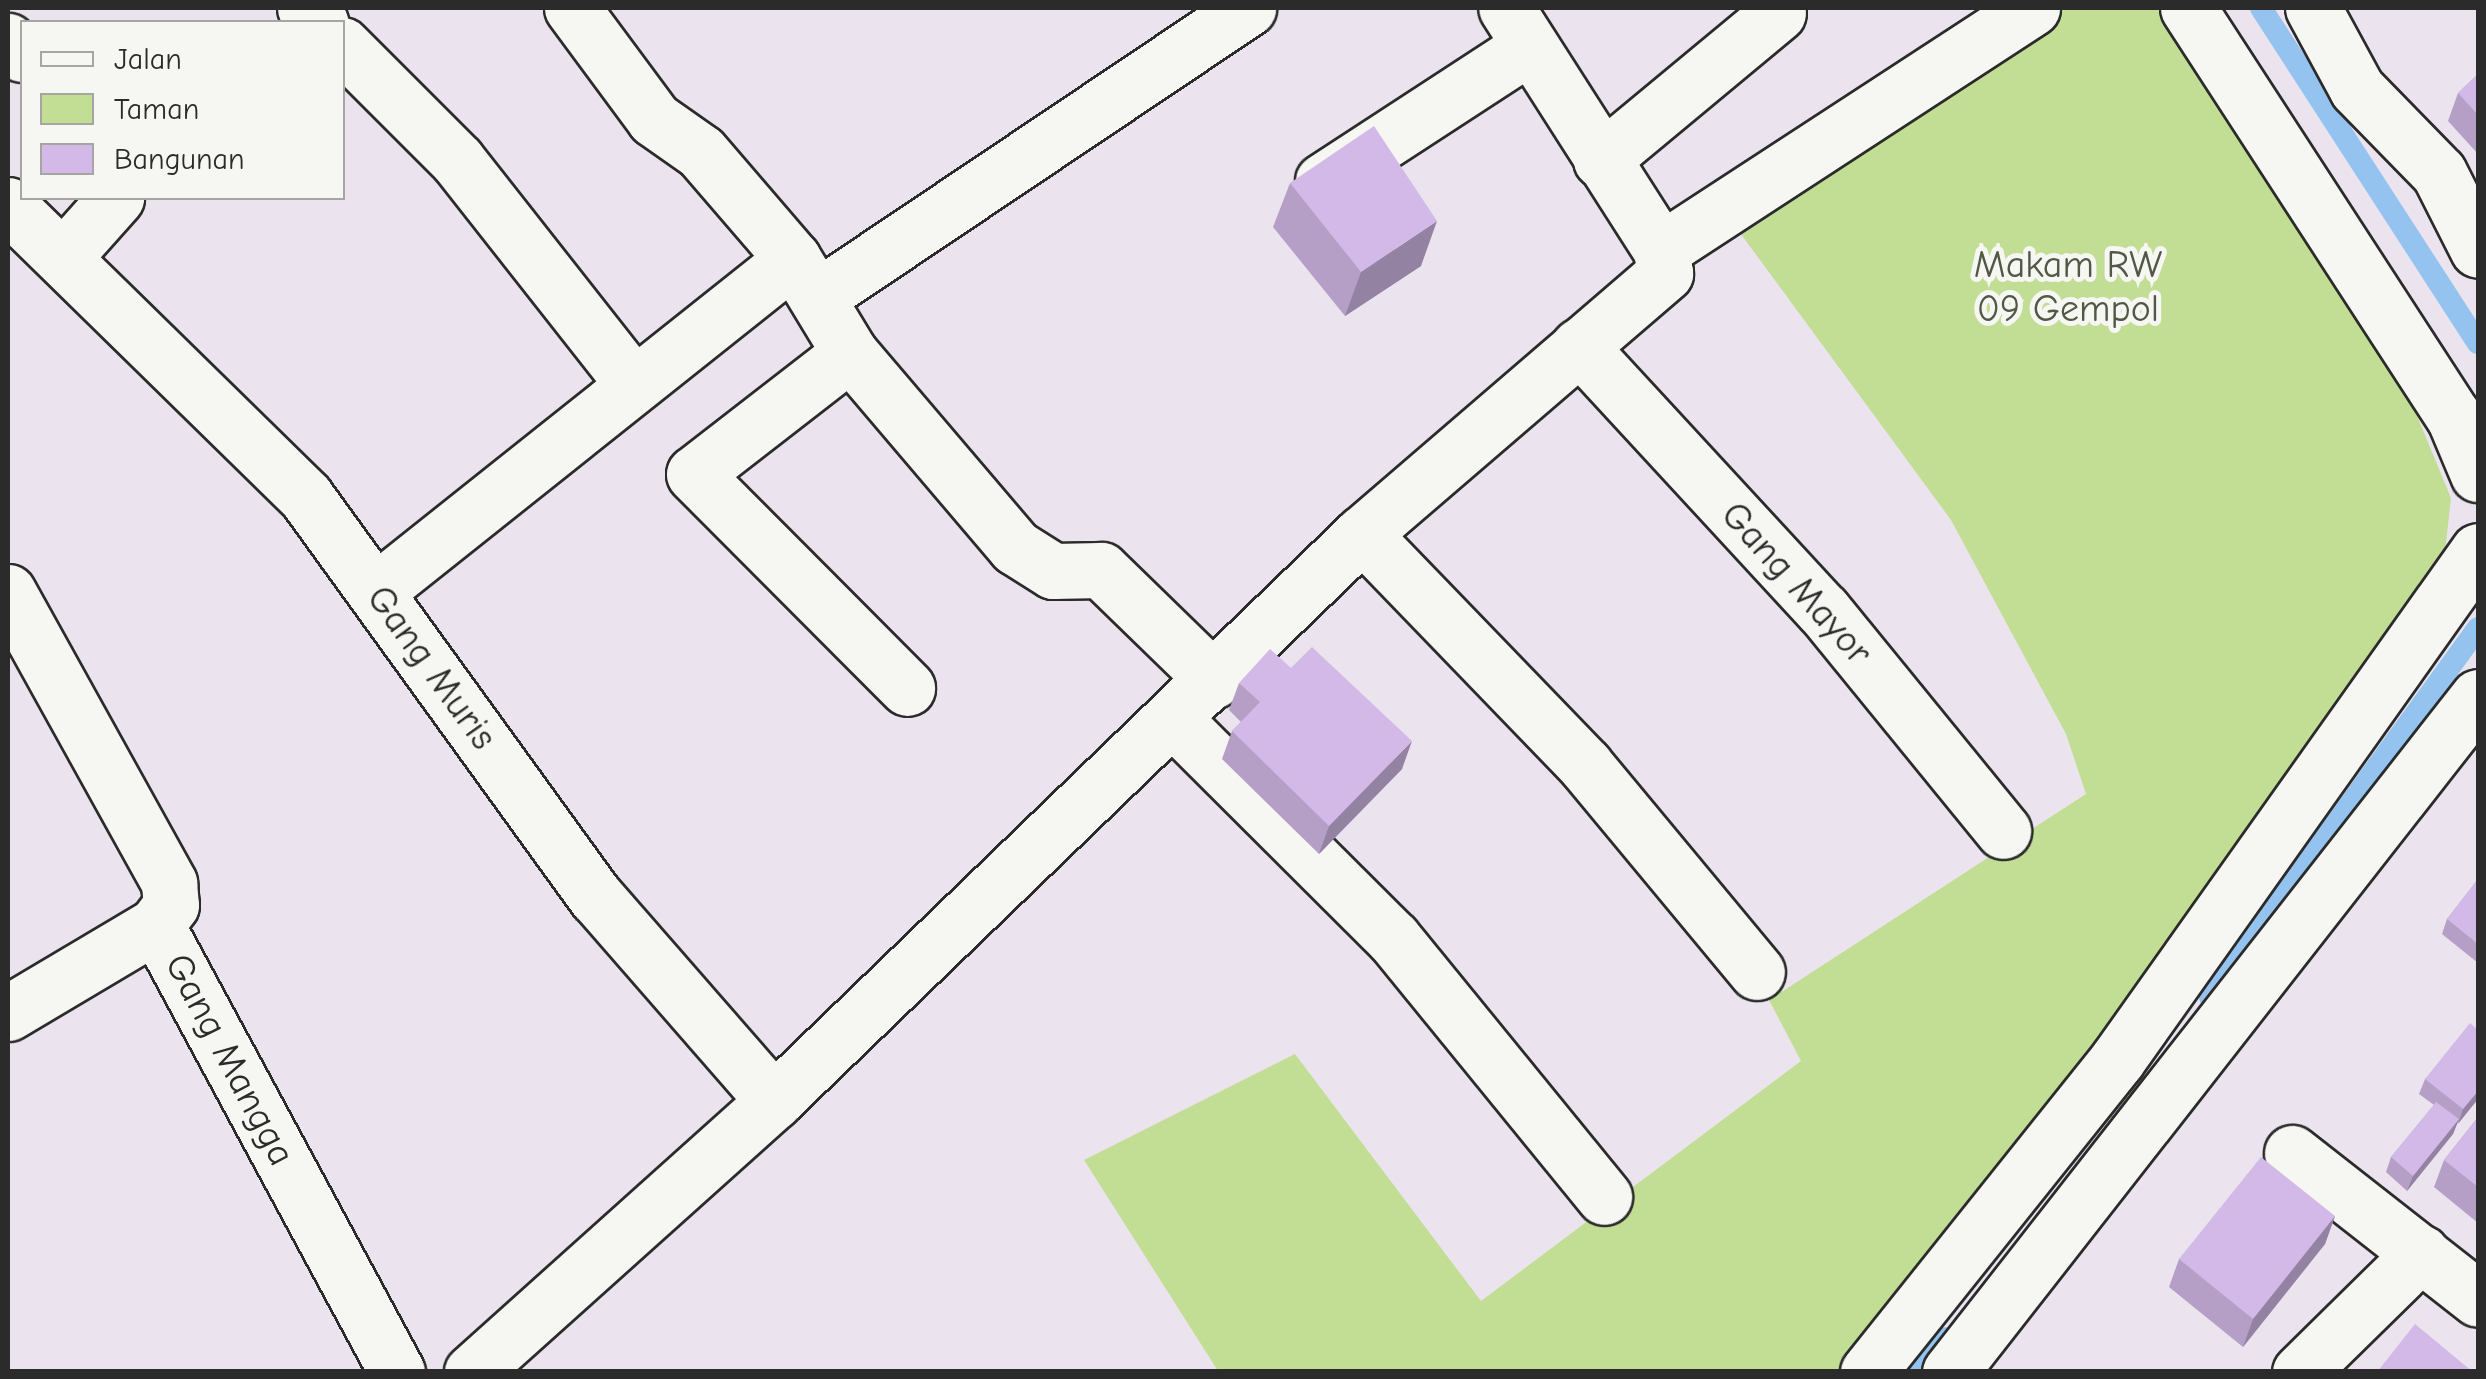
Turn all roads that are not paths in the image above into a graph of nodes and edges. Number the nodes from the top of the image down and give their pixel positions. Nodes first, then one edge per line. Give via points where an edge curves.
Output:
1 (572, 8) edge
2 (1248, 8) edge
3 (2032, 8) edge
4 (2188, 8) edge
5 (2313, 8) edge
6 (1778, 13) dead end
7 (1518, 27) edge
8 (345, 48) edge
9 (1601, 160) junction
10 (114, 200) edge
11 (8, 204) edge
12 (1284, 206) dead end
13 (1661, 250) junction
14 (2478, 250) edge
15 (67, 254) junction
16 (806, 278) junction
17 (1579, 346) junction
18 (850, 352) junction
19 (634, 385) junction
20 (2478, 474) edge
21 (1362, 534) junction
22 (2477, 561) edge
23 (8, 592) edge
24 (376, 592) junction
25 (1214, 680) junction
26 (907, 688) dead end
27 (2478, 696) edge
28 (1174, 720) junction
29 (2003, 830) dead end
30 (156, 925) junction
31 (1757, 972) dead end
32 (8, 1013) edge
33 (774, 1101) junction
34 (2292, 1153) dead end
35 (1604, 1196) dead end
36 (2421, 1253) junction
37 (2478, 1299) edge
38 (397, 1372) edge
39 (472, 1372) edge
40 (1868, 1372) edge
41 (1950, 1372) edge
42 (2300, 1372) edge

1 - 16 street via 654,119 701,152
2 - 16 street
3 - 13 street
4 - 20 street via 2454,416
5 - 14 street via 2357,89 2439,173
6 - 9 street
7 - 9 street
7 - 12 street
8 - 19 street via 457,160
9 - 13 street
10 - 15 street
11 - 15 street, Gang Muris
13 - 17 street via 1665,274
15 - 24 street, Gang Muris via 306,497
16 - 18 street
16 - 19 street
17 - 21 street
17 - 29 street, Gang Mayor via 1823,610
18 - 25 street via 1015,548 1053,571 1101,570
18 - 26 street via 694,474
19 - 24 street
21 - 25 street
21 - 31 street via 1584,765
22 - 40 street via 2117,1060
23 - 30 street, Gang Mangga via 169,883 171,905
24 - 33 street, Gang Muris via 596,897
25 - 28 street
27 - 41 street
28 - 33 street
28 - 35 street via 1393,938
30 - 32 street
30 - 38 street, Gang Mangga
33 - 39 street
34 - 36 street
36 - 37 street
36 - 42 street

